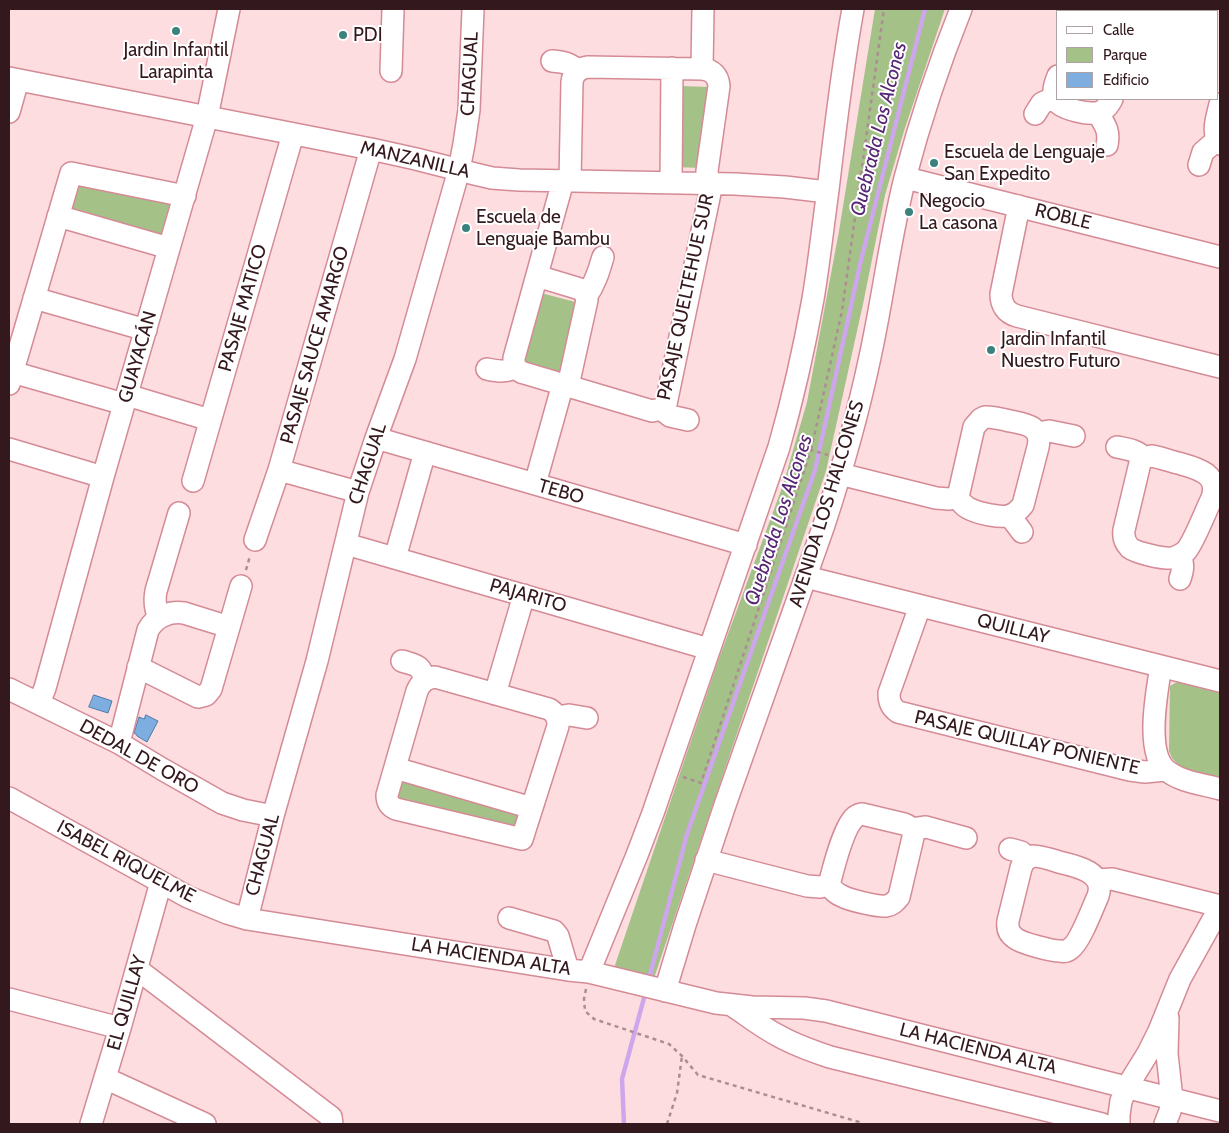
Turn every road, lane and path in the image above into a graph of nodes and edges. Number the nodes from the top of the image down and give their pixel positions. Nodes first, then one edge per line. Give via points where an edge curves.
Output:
1 (229, 9) edge
2 (393, 9) edge
3 (472, 9) edge
4 (703, 9) edge
5 (853, 9) edge
6 (884, 9) edge
7 (961, 9) edge
8 (552, 61) dead end
9 (672, 68) junction
10 (702, 69) junction
11 (391, 71) dead end
12 (577, 72) junction
13 (13, 79) edge
14 (1056, 84) edge
15 (1054, 98) junction
16 (1220, 104) edge
17 (1105, 106) edge
18 (9, 112) edge
19 (1035, 114) dead end
20 (207, 117) junction
21 (293, 134) junction
22 (1219, 142) edge
23 (1107, 145) dead end
24 (371, 149) junction
25 (1199, 165) dead end
26 (459, 170) junction
27 (906, 178) junction
28 (567, 181) junction
29 (671, 183) junction
30 (709, 183) junction
31 (827, 192) junction
32 (185, 196) junction
33 (1019, 206) junction
34 (58, 216) junction
35 (169, 248) junction
36 (603, 257) dead end
37 (1220, 257) edge
38 (536, 276) junction
39 (586, 297) junction
40 (34, 298) junction
41 (146, 330) junction
42 (516, 367) junction
43 (1220, 367) edge
44 (487, 369) dead end
45 (10, 378) edge
46 (564, 385) junction
47 (126, 400) junction
48 (660, 409) junction
49 (210, 420) junction
50 (688, 420) dead end
51 (1037, 434) junction
52 (1074, 436) dead end
53 (376, 438) junction
54 (1117, 447) dead end
55 (9, 449) edge
56 (811, 450) junction
57 (425, 452) junction
58 (1144, 458) junction
59 (842, 467) junction
60 (279, 470) junction
61 (103, 477) junction
62 (1216, 479) edge
63 (193, 481) dead end
64 (535, 484) junction
65 (358, 492) junction
66 (958, 497) junction
67 (179, 513) dead end
68 (255, 540) joint
69 (346, 544) junction
70 (746, 545) junction
71 (1180, 555) junction
72 (395, 558) junction
73 (806, 577) junction
74 (1180, 579) dead end
75 (241, 586) joint
76 (524, 595) junction
77 (920, 606) junction
78 (159, 618) junction
79 (229, 627) junction
80 (710, 649) junction
81 (402, 661) dead end
82 (1161, 666) junction
83 (138, 667) junction
84 (425, 680) junction
85 (1220, 681) edge
86 (9, 689) edge
87 (495, 694) junction
88 (39, 703) junction
89 (557, 718) junction
90 (588, 718) dead end
91 (118, 743) junction
92 (395, 768) junction
93 (1165, 770) junction
94 (667, 772) junction
95 (1220, 789) edge
96 (9, 798) edge
97 (532, 808) junction
98 (273, 816) junction
99 (912, 829) junction
100 (966, 838) dead end
101 (706, 860) junction
102 (1097, 880) junction
103 (161, 882) junction
104 (829, 885) junction
105 (1220, 906) edge
106 (247, 918) junction
107 (508, 918) dead end
108 (137, 969) junction
109 (568, 970) junction
110 (589, 972) junction
111 (665, 991) junction
112 (9, 999) edge
113 (732, 1006) junction
114 (1169, 1008) junction
115 (120, 1028) junction
116 (682, 1056) junction
117 (105, 1078) junction
118 (1127, 1087) junction
119 (1172, 1098) junction
120 (1220, 1111) edge
121 (860, 1123) edge
122 (91, 1124) edge
123 (205, 1124) edge
124 (332, 1124) edge
125 (667, 1124) edge
126 (1102, 1124) edge
127 (1119, 1124) edge
128 (1165, 1124) edge

1 - 20 street, GUAYACÁN
2 - 11 street
3 - 26 street, CHAGUAL via 469,110
4 - 10 street
5 - 31 street
6 - 56 path via 842,311
7 - 27 street, AVENIDA LOS HALCONES via 938,71
8 - 12 street via 567,63
9 - 10 street
9 - 12 street via 584,67
9 - 29 street
10 - 30 street, PASAJE QUELTEHUE SUR via 712,71 719,86 707,171
12 - 28 street via 572,82
13 - 18 street
13 - 20 street, MANZANILLA
14 - 15 street
15 - 17 street via 1066,108 1088,113
15 - 19 street via 1042,102
16 - 22 street via 1215,129
17 - 23 street
20 - 21 street, MANZANILLA
20 - 32 street, GUAYACÁN
21 - 24 street, MANZANILLA
21 - 49 street, PASAJE MATICO
22 - 25 street via 1203,152
24 - 26 street, MANZANILLA
24 - 60 street, PASAJE SAUCE AMARGO
26 - 28 street, MANZANILLA via 506,180
26 - 53 street, CHAGUAL via 407,350
27 - 33 street, ROBLE
27 - 59 street, AVENIDA LOS HALCONES via 870,356
28 - 29 street, MANZANILLA
28 - 38 street
29 - 30 street, MANZANILLA
30 - 31 street, MANZANILLA
30 - 48 street, PASAJE QUELTEHUE SUR via 710,193 668,400
31 - 70 street via 798,380
32 - 34 street via 71,173
32 - 35 street, GUAYACÁN
33 - 37 street, ROBLE
33 - 43 street via 1001,294 1002,304 1012,315
34 - 35 street
34 - 40 street
35 - 41 street, GUAYACÁN
36 - 39 street
38 - 39 street via 577,287
38 - 42 street via 514,358
39 - 46 street via 570,377
40 - 41 street
40 - 45 street
41 - 47 street, GUAYACÁN
42 - 44 street via 501,372
42 - 46 street via 521,372
45 - 47 street
46 - 48 street via 652,411
46 - 64 street
47 - 49 street
47 - 61 street, GUAYACÁN
48 - 50 street via 670,416
49 - 63 street, PASAJE MATICO
51 - 52 street via 1049,431
51 - 66 street via 1026,424 995,417 981,420 974,427
51 - 66 street via 1039,442 1016,524 968,508
53 - 57 street, TEBO
53 - 65 street, CHAGUAL
54 - 58 street via 1139,453
55 - 61 street
56 - 59 path
56 - 94 path via 701,783
57 - 64 street, TEBO
57 - 72 street
58 - 62 street via 1154,456 1194,468
58 - 71 street via 1139,466 1124,540 1139,552 1168,558
59 - 66 street via 936,498
59 - 73 street, AVENIDA LOS HALCONES
60 - 65 street
60 - 68 street, PASAJE SAUCE AMARGO
61 - 88 street, GUAYACÁN
62 - 71 street via 1212,498 1191,543
64 - 70 street, TEBO
65 - 69 street, CHAGUAL
67 - 78 street via 156,591 155,607
68 - 75 path
69 - 72 street, PAJARITO
69 - 98 street, CHAGUAL
70 - 80 street
71 - 74 street via 1183,562
72 - 76 street, PAJARITO
73 - 77 street, QUILLAY
73 - 101 street, AVENIDA LOS HALCONES
75 - 79 street
76 - 80 street, PAJARITO
76 - 87 street
77 - 82 street, QUILLAY
77 - 93 street, PASAJE QUILLAY PONIENTE via 889,693 895,710 1130,770
78 - 79 street via 169,613 184,613
78 - 83 street via 148,630
79 - 83 street via 206,695 198,697
80 - 94 street
81 - 84 street via 419,667
82 - 85 street, QUILLAY
82 - 93 street via 1154,742
83 - 91 street
84 - 87 street via 440,678
84 - 92 street via 417,690
86 - 88 street, DEDAL DE ORO
87 - 89 street via 552,711
88 - 91 street, DEDAL DE ORO
89 - 90 street via 569,715
89 - 97 street via 558,726
91 - 98 street, DEDAL DE ORO via 222,803
92 - 97 street
92 - 97 street via 387,795 392,807 522,839
93 - 95 street via 1184,780
94 - 110 street
96 - 103 street, ISABEL RIQUELME
98 - 106 street, CHAGUAL
99 - 100 street via 926,827
99 - 104 street via 866,814 858,815 842,840
99 - 104 street via 914,833 899,897 892,904 878,906 845,898
101 - 104 street via 807,886
101 - 111 street, AVENIDA LOS HALCONES
102 - 102 street via 1098,896 1073,948 1061,951 1021,942 1010,934 1008,921 1024,861 1019,853 1077,866
102 - 105 street via 1112,879
103 - 106 street, ISABEL RIQUELME via 212,907
103 - 108 street, EL QUILLAY
105 - 114 street via 1180,979
106 - 109 street, LA HACIENDA ALTA
107 - 109 street via 554,930
108 - 115 street, EL QUILLAY
108 - 124 street via 331,1117
109 - 110 street, LA HACIENDA ALTA
110 - 111 street, LA HACIENDA ALTA
110 - 116 path via 585,1011 594,1019 669,1044
111 - 113 street, LA HACIENDA ALTA
112 - 115 street
113 - 118 street, LA HACIENDA ALTA via 826,1011
113 - 126 street, LA HACIENDA ALTA via 773,1033 810,1051
114 - 118 street via 1148,1053
114 - 119 street via 1168,1054
115 - 117 street, EL QUILLAY
116 - 121 path via 698,1075
116 - 125 path via 677,1093
117 - 122 street, EL QUILLAY
117 - 123 street
118 - 119 street, LA HACIENDA ALTA
118 - 127 street via 1118,1114
119 - 120 street, LA HACIENDA ALTA
119 - 128 street

